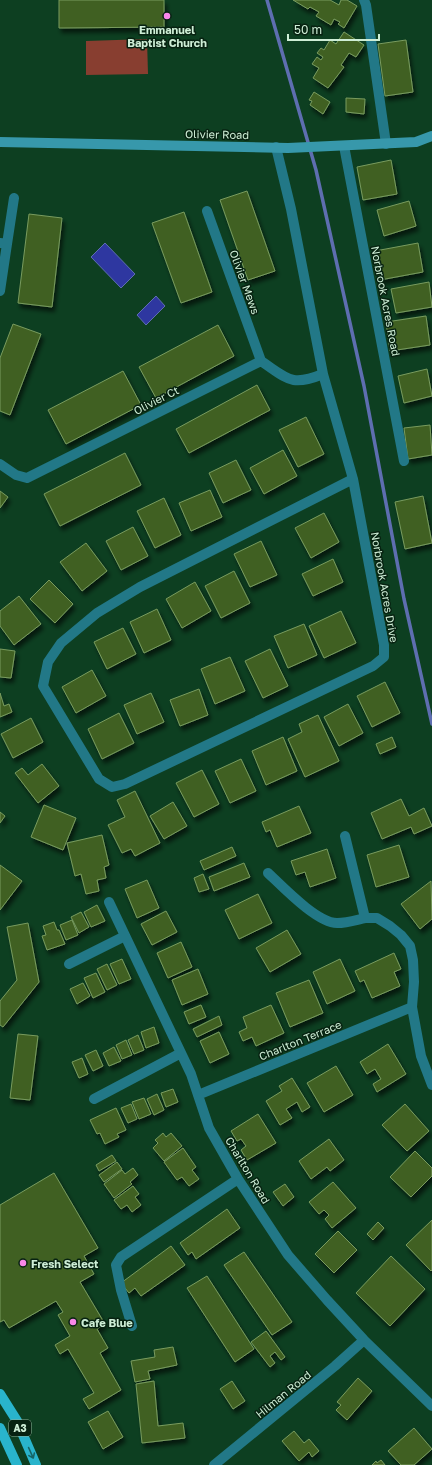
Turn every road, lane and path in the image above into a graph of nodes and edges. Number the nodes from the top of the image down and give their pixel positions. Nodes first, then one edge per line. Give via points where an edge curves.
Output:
1 (364, 0) edge
2 (432, 136) edge
3 (0, 142) edge
4 (386, 144) junction
5 (344, 146) junction
6 (276, 147) junction
7 (14, 198) dead end
8 (207, 211) dead end
9 (3, 243) edge
10 (0, 291) edge
11 (261, 361) junction
12 (323, 374) junction
13 (404, 461) dead end
14 (0, 464) edge
15 (353, 479) junction
16 (345, 836) dead end
17 (268, 874) dead end
18 (110, 902) dead end
19 (365, 918) junction
20 (125, 936) junction
21 (69, 964) dead end
22 (412, 1007) junction
23 (181, 1054) junction
24 (432, 1085) edge
25 (198, 1095) junction
26 (94, 1099) dead end
27 (238, 1179) junction
28 (132, 1326) dead end
29 (364, 1340) junction
30 (0, 1394) edge
31 (430, 1401) edge
32 (0, 1428) edge
33 (17, 1465) edge
34 (36, 1465) edge
35 (214, 1465) edge

1 - 4 street
2 - 4 main road, Olivier Road via 416,142
3 - 6 main road, Olivier Road
4 - 5 main road, Olivier Road
5 - 6 main road, Olivier Road
5 - 13 street, Norbrook Acres Road
6 - 12 street via 291,209
7 - 9 street
8 - 11 street, Olivier Mews
9 - 10 street
11 - 12 street via 291,381 308,380
11 - 14 street, Olivier Ct via 27,478 16,475
12 - 15 street
15 - 15 street, Norbrook Acres Drive via 384,645 384,657 373,666 125,784 112,787 99,780 43,686 48,662 61,643 97,613 140,587
16 - 19 street
17 - 19 street via 310,911 325,920 336,923
18 - 20 street, Charlton Road
19 - 22 street via 377,918 390,926 410,946 414,982
20 - 21 street
20 - 23 street, Charlton Road
22 - 24 street via 421,1056
22 - 25 street, Charlton Terrace
23 - 25 street, Charlton Road
23 - 26 street
25 - 27 street, Charlton Road via 209,1128
27 - 28 street via 121,1257 116,1265 117,1272
27 - 29 street, Charlton Road via 288,1254
29 - 31 street, Charlton Road
29 - 35 street, Hilman Road via 336,1366
30 -> 34 main road, A3 via 16,1421
32 - 33 main road, A3

